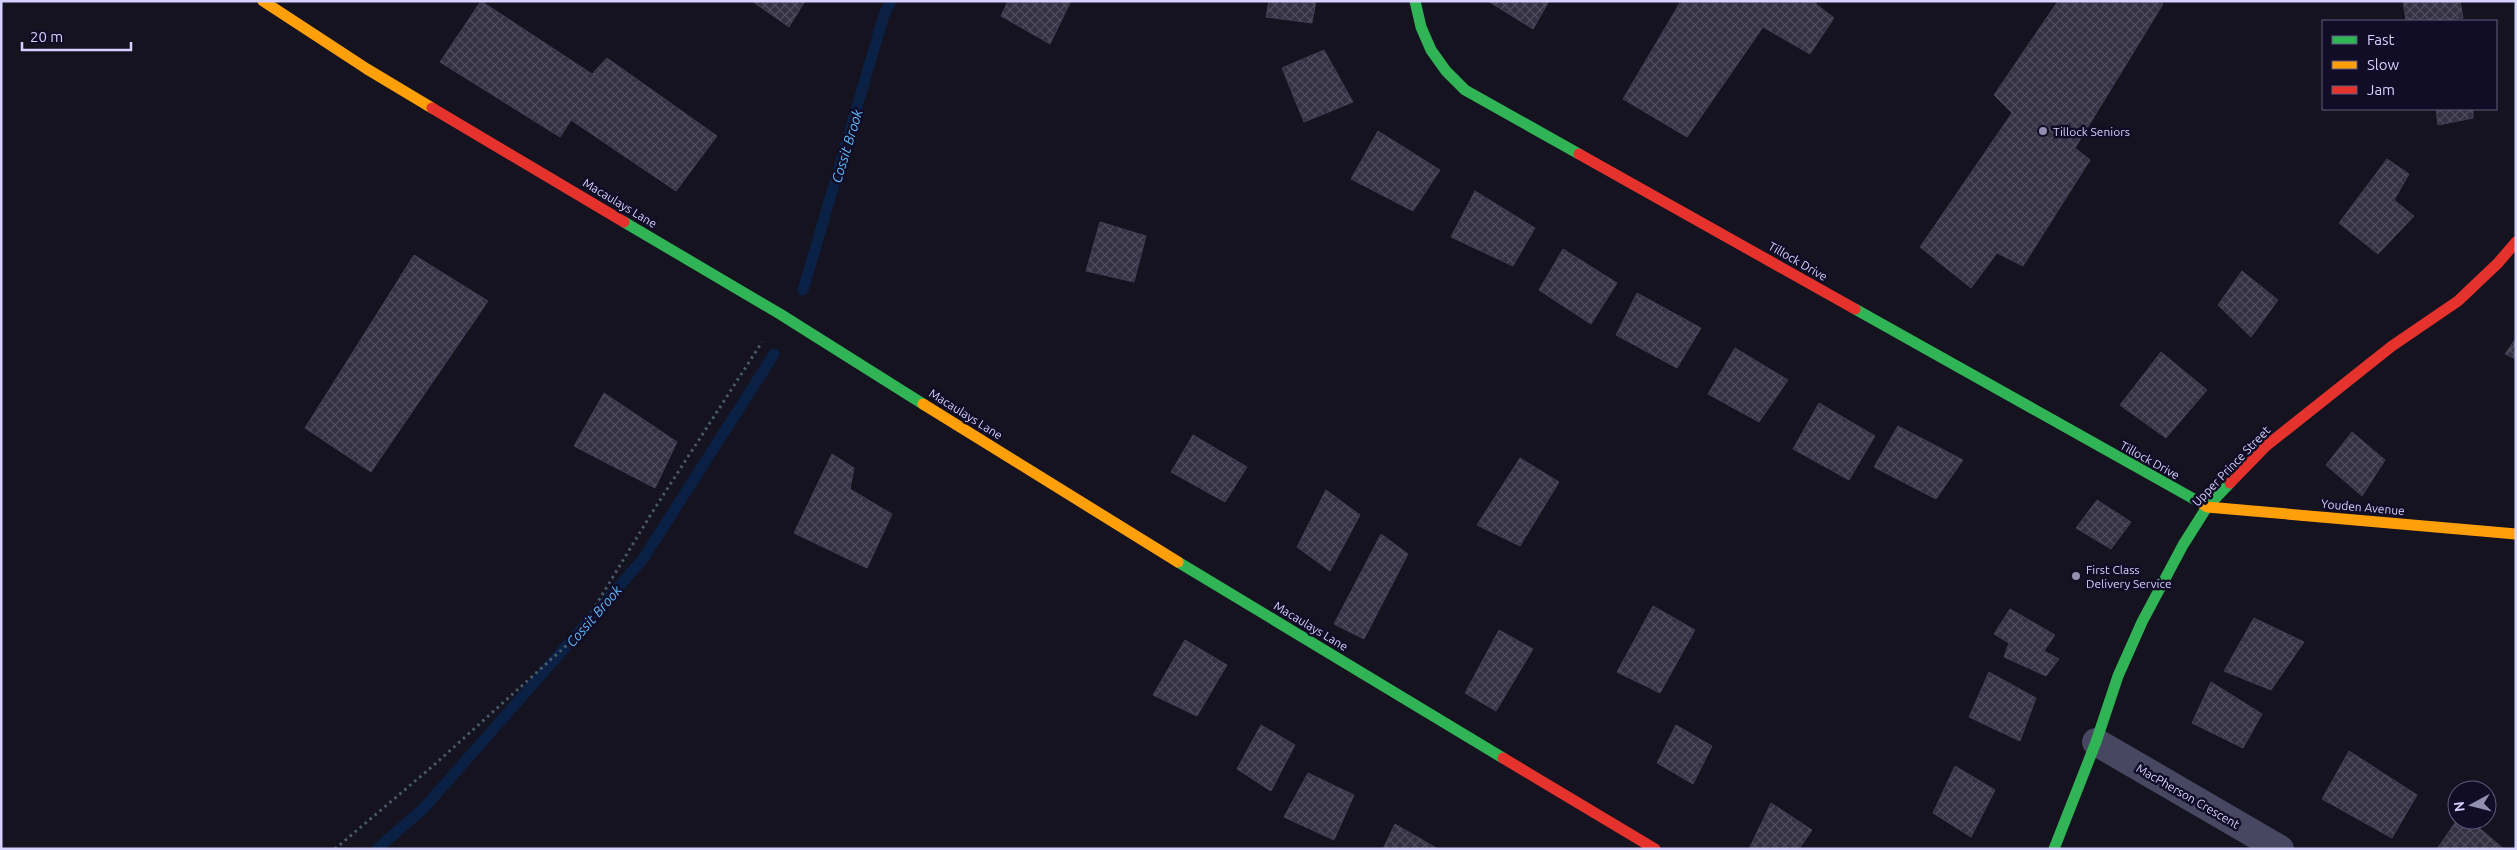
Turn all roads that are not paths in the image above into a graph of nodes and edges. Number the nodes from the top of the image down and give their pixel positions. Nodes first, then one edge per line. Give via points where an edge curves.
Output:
1 (263, 1) edge
2 (1416, 1) edge
3 (2516, 242) edge
4 (2207, 507) junction
5 (2516, 534) edge
6 (2096, 742) junction
7 (1655, 849) edge
8 (2054, 849) edge
9 (2280, 849) edge

1 - 7 street, Macaulays Lane via 367,69 780,314 1131,534
2 - 4 street, Tillock Drive via 1425,39 1434,56 1466,90
3 - 4 street, Upper Prince Street via 2492,270 2458,301 2392,346 2266,446
4 - 5 street, Youden Avenue
4 - 6 street, Upper Prince Street via 2174,560 2142,622 2118,676
6 - 8 street, Upper Prince Street
6 - 9 street, MacPherson Crescent

